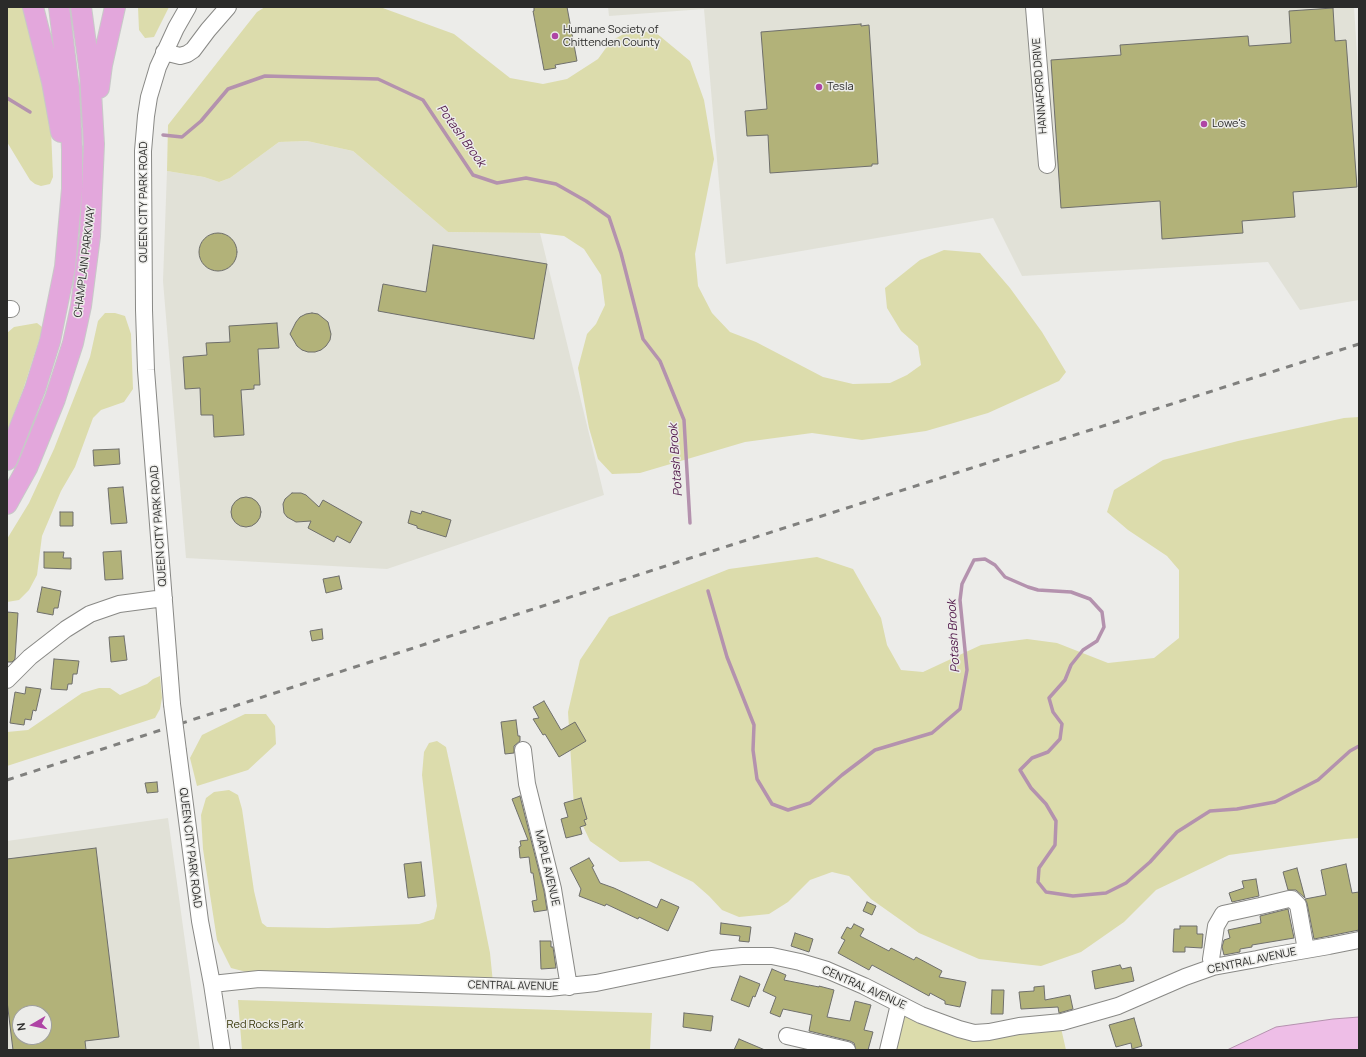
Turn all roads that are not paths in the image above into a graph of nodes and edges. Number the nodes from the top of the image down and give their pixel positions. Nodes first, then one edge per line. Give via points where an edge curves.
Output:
1 (33, 7) edge
2 (59, 7) edge
3 (81, 7) edge
4 (115, 7) edge
5 (188, 7) edge
6 (228, 7) edge
7 (1034, 7) edge
8 (164, 52) junction
9 (94, 144) junction
10 (1047, 165) dead end
11 (72, 189) junction
12 (7, 460) edge
13 (7, 504) edge
14 (164, 598) junction
15 (7, 680) edge
16 (522, 750) dead end
17 (1359, 940) edge
18 (1306, 950) junction
19 (1213, 967) junction
20 (212, 984) junction
21 (569, 986) junction
22 (900, 1004) junction
23 (787, 1036) dead end
24 (222, 1050) edge
25 (847, 1050) edge
26 (888, 1050) edge

1 - 11 main road via 52,82
2 - 11 main road, CHAMPLAIN PARKWAY via 70,103
3 - 9 main road, CHAMPLAIN PARKWAY via 90,74
4 - 9 main road via 100,82
5 - 8 street, QUEEN CITY PARK ROAD
6 - 8 street via 193,50 180,56
7 - 10 street, HANNAFORD DRIVE
8 - 14 street, QUEEN CITY PARK ROAD via 153,82 146,116 143,176 146,370
9 - 13 main road, CHAMPLAIN PARKWAY via 90,236 81,306 73,343 37,446
11 - 12 main road, CHAMPLAIN PARKWAY via 65,267 50,341 36,389
14 - 15 street via 119,604 90,614 30,656
14 - 20 street, QUEEN CITY PARK ROAD, bridge via 172,704 200,921
16 - 21 street, MAPLE AVENUE via 527,784 553,889
17 - 18 street, CENTRAL AVENUE
18 - 19 street, CENTRAL AVENUE
18 - 19 street via 1298,906 1289,899 1223,914 1216,926 1211,959
19 - 22 street, CENTRAL AVENUE via 1118,1006 1062,1022 990,1032 974,1033 959,1029 927,1018
20 - 21 street, CENTRAL AVENUE via 259,979 524,988
20 - 24 street, QUEEN CITY PARK ROAD
21 - 22 street, CENTRAL AVENUE via 596,983 712,959 772,956 827,970
22 - 26 street
23 - 25 street

